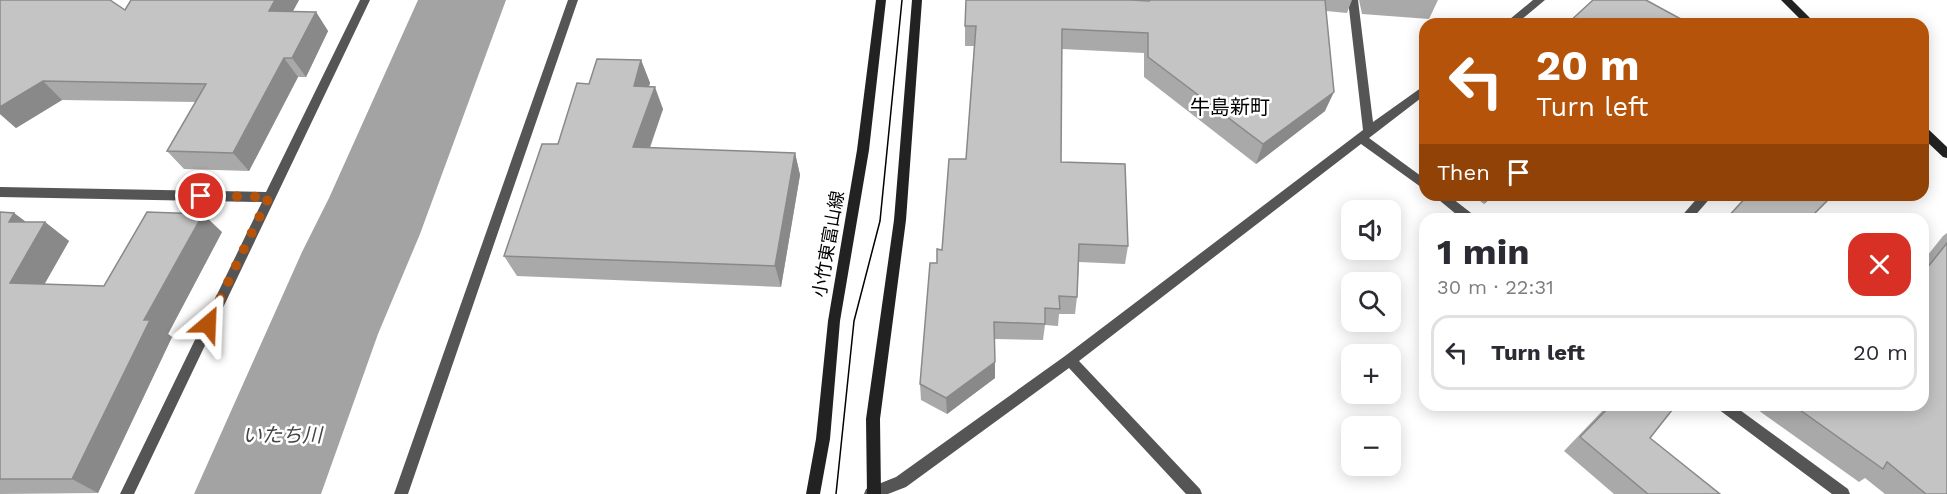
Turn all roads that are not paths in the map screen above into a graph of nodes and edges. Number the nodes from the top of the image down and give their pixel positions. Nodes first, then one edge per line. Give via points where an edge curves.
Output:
1 (365, 0) edge
2 (573, 0) edge
3 (880, 0) edge
4 (916, 0) edge
5 (1353, 0) edge
6 (1540, 0) edge
7 (1786, 0) edge
8 (1517, 18) edge
9 (1805, 18) edge
10 (1419, 94) edge
11 (1366, 136) junction
12 (1929, 137) edge
13 (1947, 154) edge
14 (1419, 180) edge
15 (0, 192) edge
16 (269, 197) junction
17 (1447, 201) edge
18 (1702, 201) edge
19 (1463, 213) edge
20 (1690, 213) edge
21 (1070, 360) junction
22 (1731, 411) edge
23 (1831, 489) edge
24 (127, 494) edge
25 (400, 494) edge
26 (813, 494) edge
27 (873, 494) edge
28 (1195, 494) edge
29 (1843, 494) edge

1 - 16 street
2 - 25 street
3 - 26 street, 小竹東富山線 via 863,150 834,321 823,439
4 - 27 street via 900,220 873,419
5 - 11 street
6 - 8 street
7 - 9 street
10 - 11 street
11 - 14 street
11 - 21 street
12 - 13 street
15 - 16 street
16 - 24 street
17 - 19 street
18 - 20 street
21 - 27 street via 901,482
21 - 28 street
22 - 23 street
23 - 29 street

